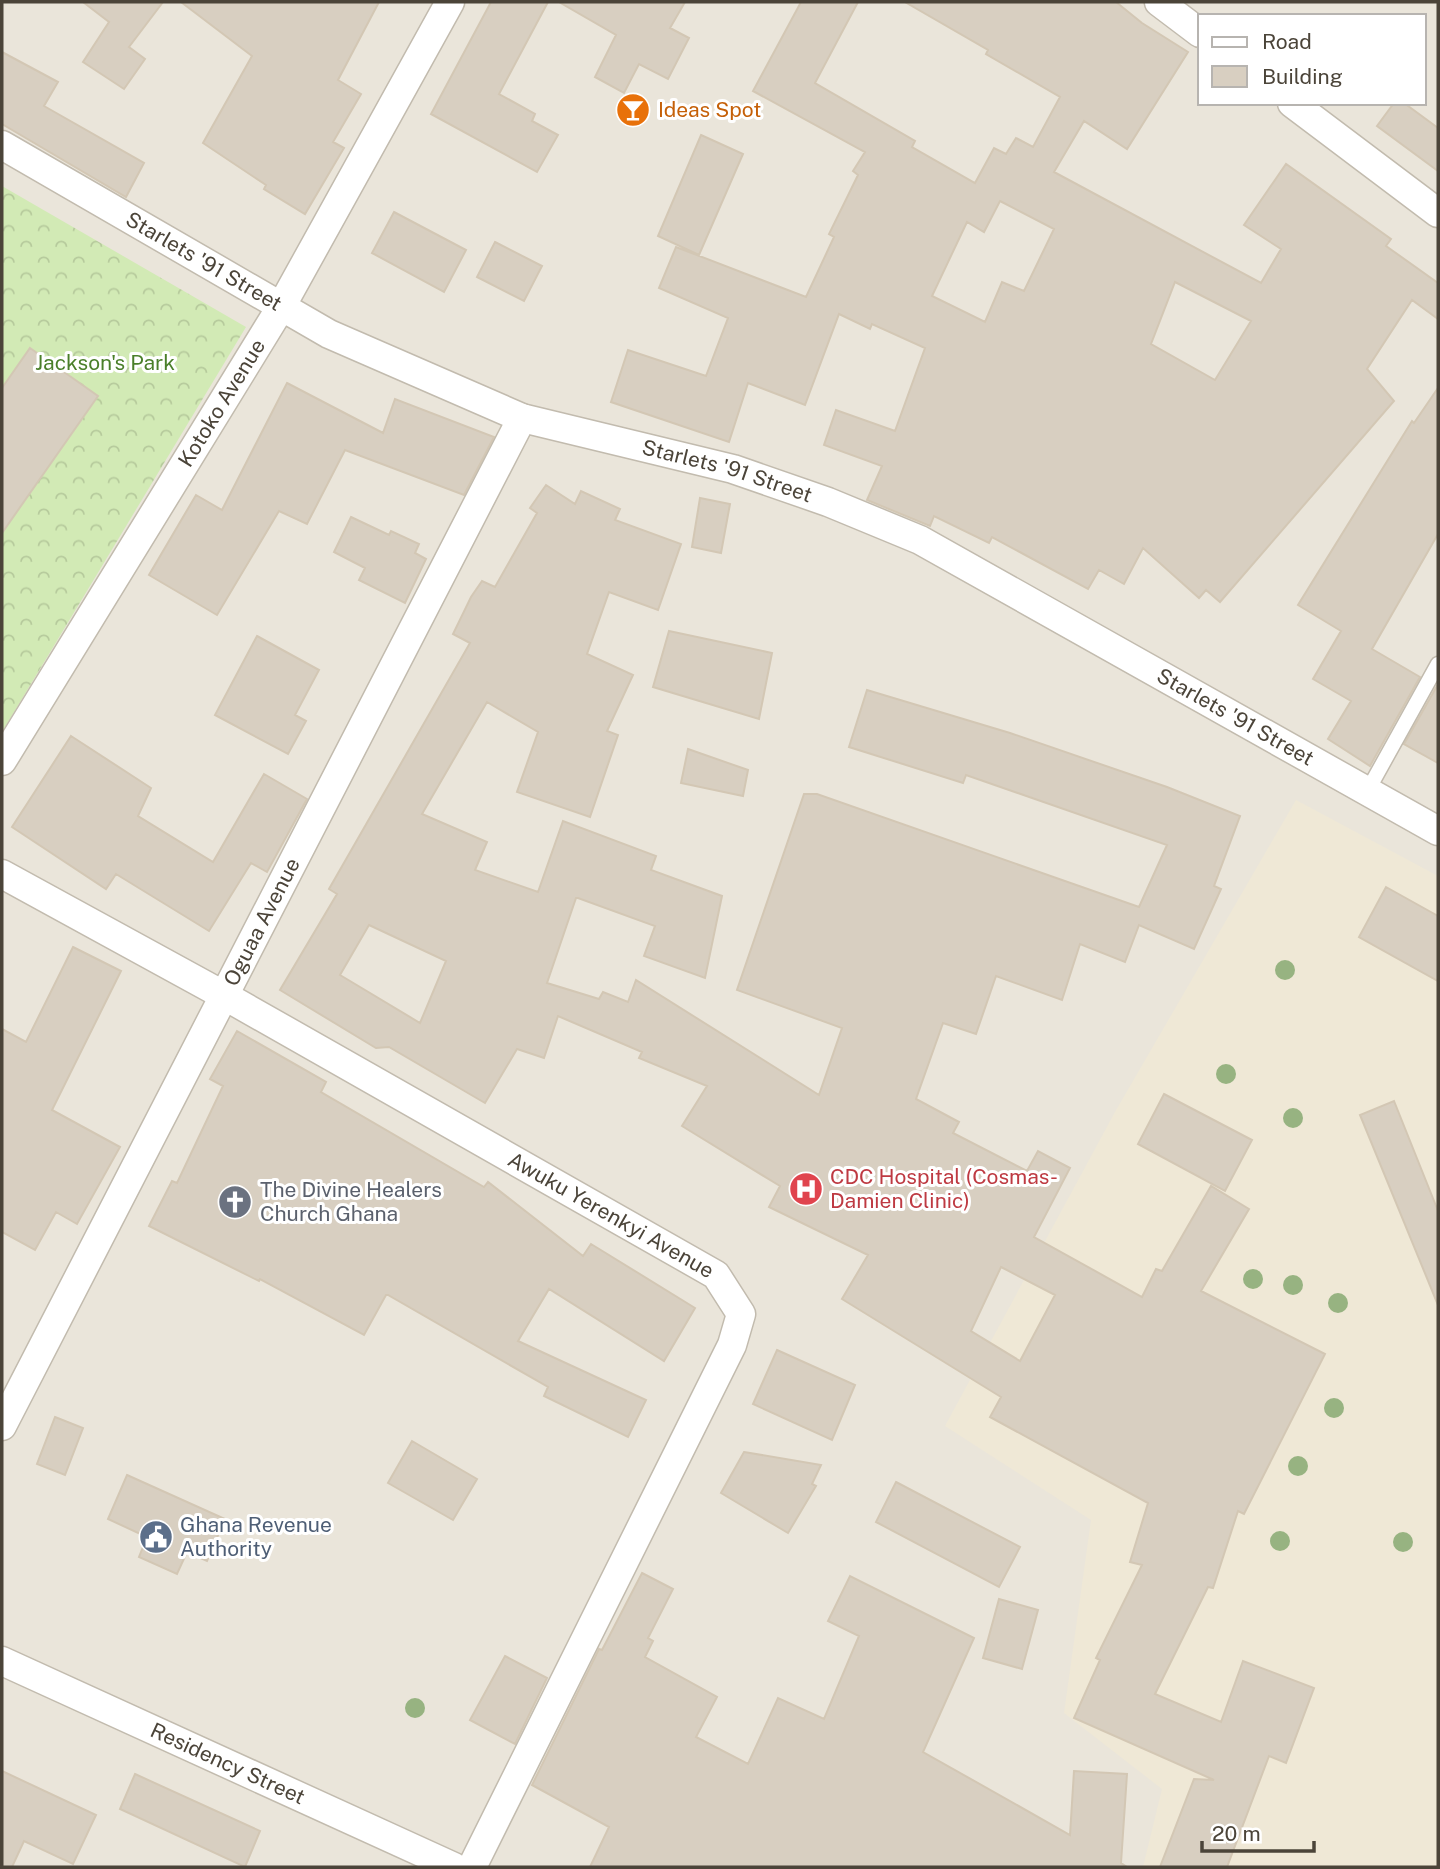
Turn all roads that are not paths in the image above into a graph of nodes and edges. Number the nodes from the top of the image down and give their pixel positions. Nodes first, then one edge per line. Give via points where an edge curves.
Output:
1 (450, 2) edge
2 (1159, 2) edge
3 (1198, 31) edge
4 (1295, 105) edge
5 (2, 145) edge
6 (1438, 212) edge
7 (281, 307) junction
8 (523, 418) junction
9 (1438, 664) edge
10 (2, 761) edge
11 (1368, 790) junction
12 (1438, 831) edge
13 (2, 874) edge
14 (225, 996) junction
15 (2, 1426) edge
16 (2, 1661) edge
17 (454, 1867) edge
18 (472, 1867) edge

1 - 7 street, Kotoko Avenue
2 - 3 street
4 - 6 street
5 - 7 street, Starlets '91 Street
7 - 8 street, Starlets '91 Street via 329,334
7 - 10 street, Kotoko Avenue
8 - 11 street, Starlets '91 Street via 733,469 920,540
8 - 14 street, Oguaa Avenue
9 - 11 lane
11 - 12 street, Starlets '91 Street
13 - 14 street, Awuku Yerenkyi Avenue
14 - 15 street, Oguaa Avenue
14 - 18 street, Awuku Yerenkyi Avenue via 716,1275 741,1314 732,1345
16 - 17 street, Residency Street

